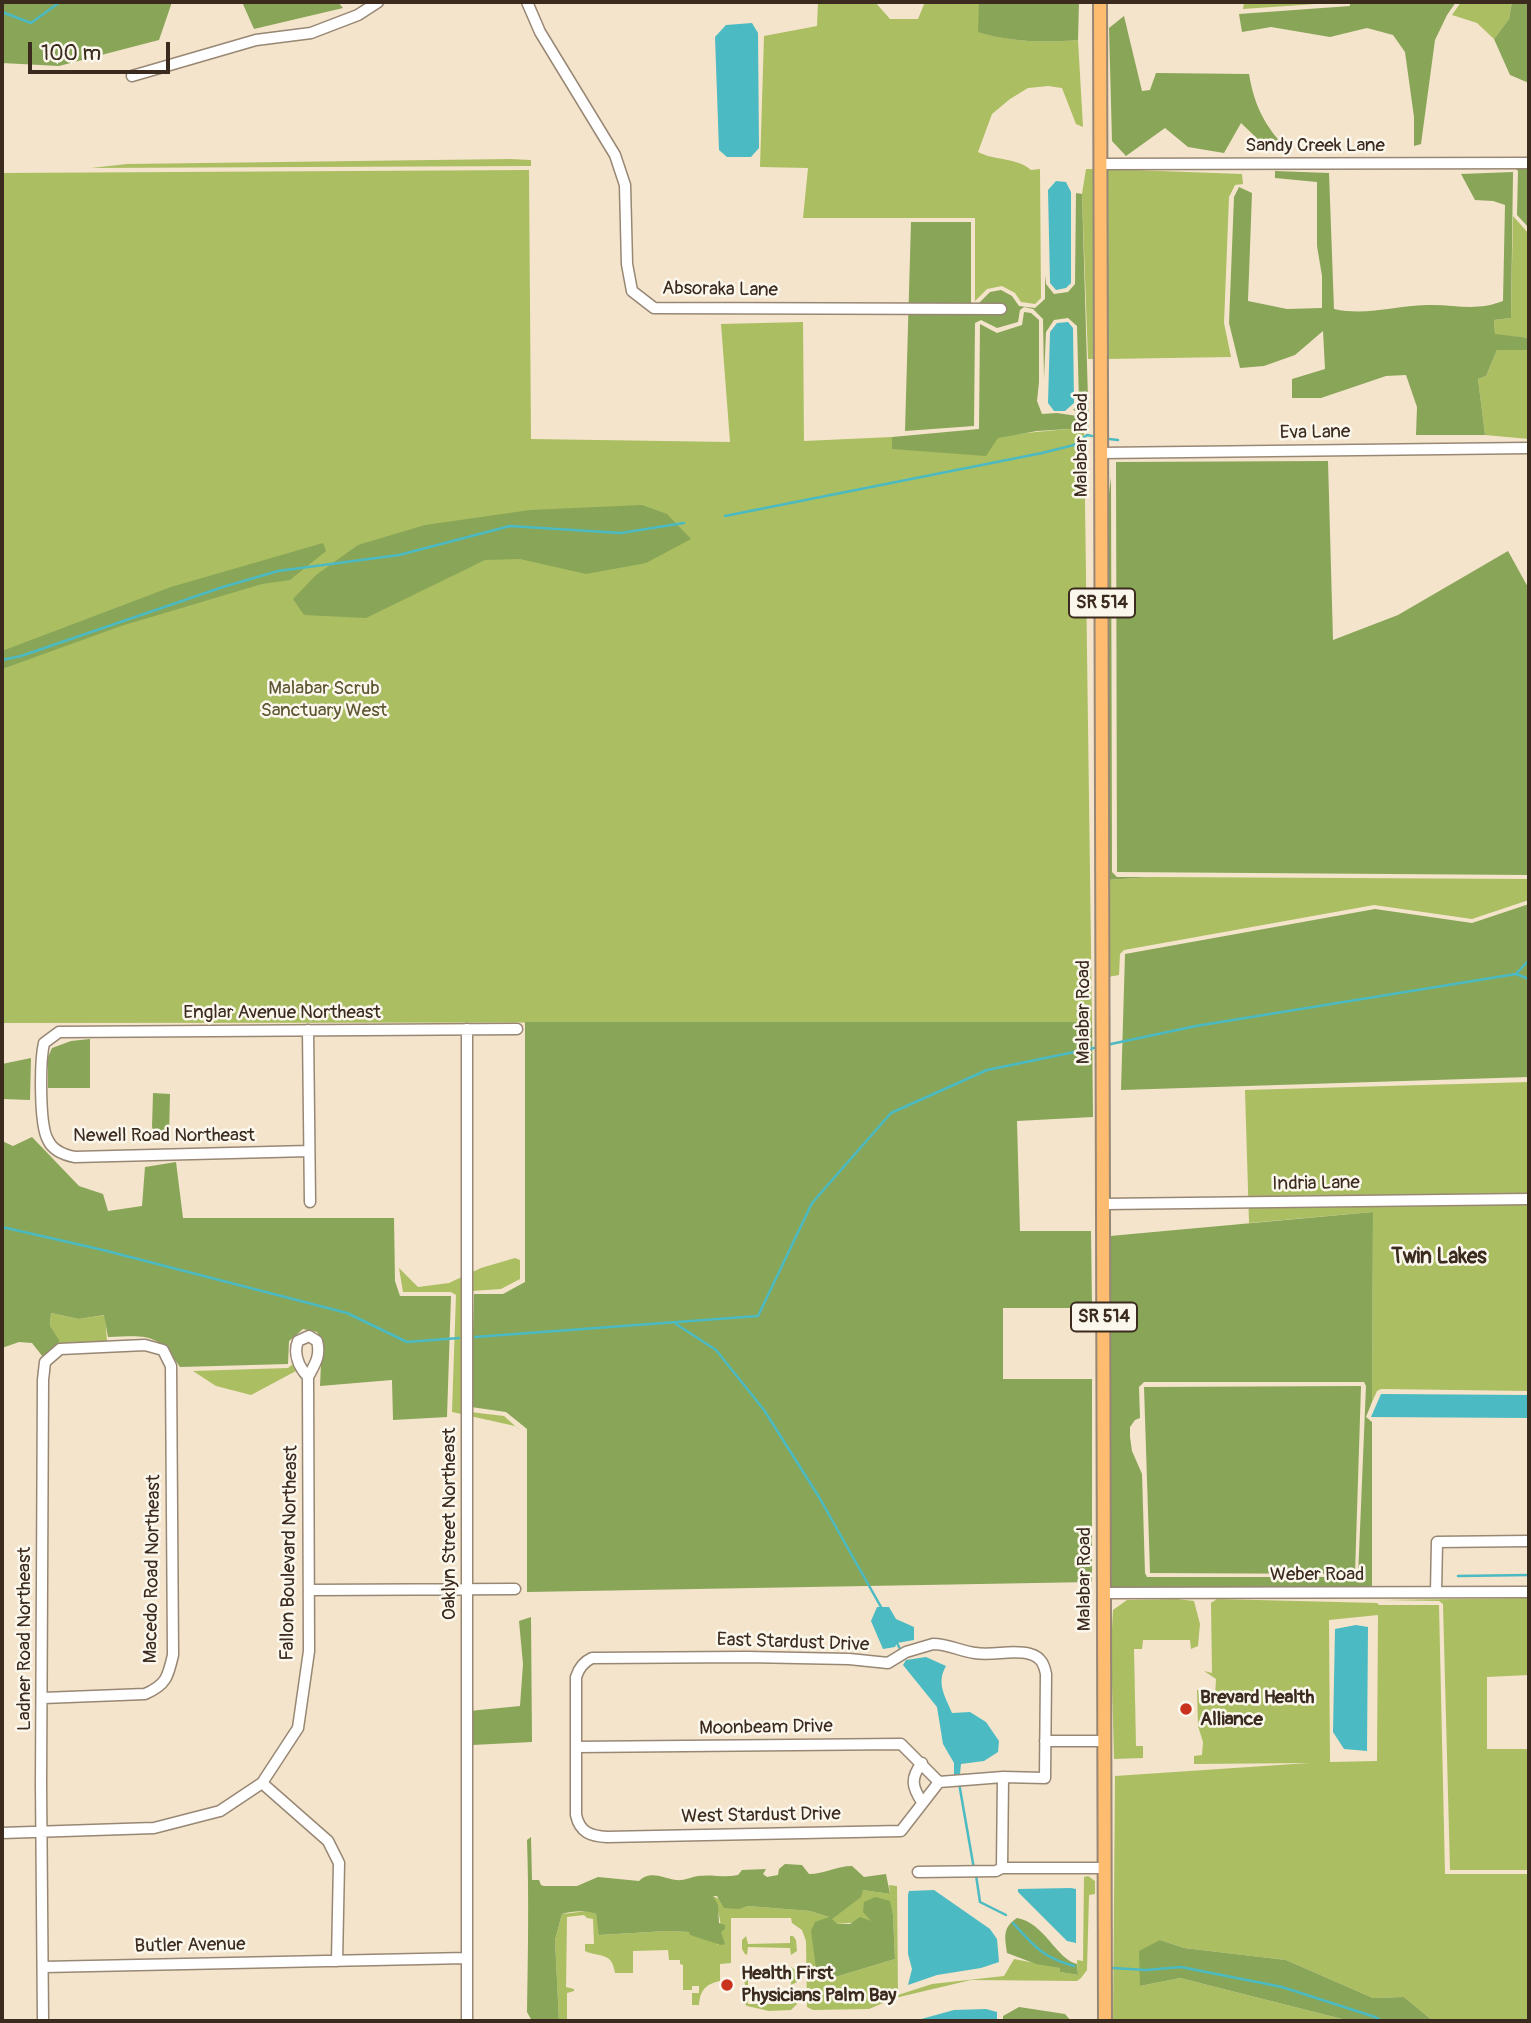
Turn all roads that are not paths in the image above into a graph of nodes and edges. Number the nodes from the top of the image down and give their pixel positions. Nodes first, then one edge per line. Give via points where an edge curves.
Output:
1 (378, 2) edge
2 (527, 2) edge
3 (1100, 2) edge
4 (132, 76) dead end
5 (1529, 163) edge
6 (1100, 164) junction
7 (1001, 309) dead end
8 (1529, 448) edge
9 (1101, 453) junction
10 (517, 1029) dead end
11 (308, 1030) junction
12 (467, 1030) junction
13 (49, 1037) joint
14 (309, 1151) junction
15 (1529, 1199) edge
16 (310, 1202) dead end
17 (1104, 1204) junction
18 (145, 1345) joint
19 (308, 1377) dead end
20 (1529, 1541) edge
21 (467, 1589) junction
22 (515, 1589) dead end
23 (310, 1590) junction
24 (1436, 1592) junction
25 (1529, 1592) edge
26 (1104, 1593) junction
27 (43, 1698) junction
28 (1045, 1741) junction
29 (1105, 1741) junction
30 (576, 1747) junction
31 (922, 1763) junction
32 (1003, 1777) junction
33 (939, 1782) junction
34 (262, 1783) junction
35 (922, 1802) junction
36 (41, 1832) junction
37 (2, 1833) edge
38 (1002, 1868) junction
39 (1104, 1868) junction
40 (918, 1872) dead end
41 (467, 1958) junction
42 (337, 1961) junction
43 (44, 1966) junction
44 (467, 2020) dead end
45 (43, 2021) edge
46 (1104, 2021) edge

1 - 4 street via 311,33 256,40
2 - 7 street, Absoraka Lane via 540,32 615,155 625,185 632,290 654,309
3 - 6 main road, Malabar Road / SR 514
5 - 6 street, Sandy Creek Lane
6 - 9 main road, Malabar Road / SR 514
8 - 9 street, Eva Lane
9 - 17 main road, Malabar Road / SR 514
10 - 12 street, Englar Avenue Northeast
11 - 12 street, Englar Avenue Northeast
11 - 13 street, Englar Avenue Northeast via 59,1032
11 - 14 street
12 - 21 street, Oaklyn Street Northeast
13 - 14 street, Newell Road Northeast via 42,1050 42,1117 47,1140 61,1153 75,1157
14 - 16 street
15 - 17 street, Indria Lane
17 - 26 main road, Malabar Road / SR 514
18 - 27 street, Ladner Road Northeast via 60,1349 45,1362
18 - 27 street, Macedo Road Northeast via 163,1350 171,1366 173,1655 169,1673 157,1689 145,1694
19 - 23 street, Fallon Boulevard Northeast
20 - 24 street via 1437,1542
21 - 22 street
21 - 23 street
21 - 41 street, Oaklyn Street Northeast
23 - 34 street, Fallon Boulevard Northeast via 309,1651 298,1728
24 - 25 street, Weber Road
24 - 26 street, Weber Road
26 - 29 main road, Malabar Road / SR 514
27 - 36 street, Ladner Road Northeast
28 - 29 street
28 - 30 street, East Stardust Drive via 1046,1674 1039,1658 1023,1653 973,1653 933,1644 888,1663 849,1658 592,1658 582,1664 576,1677
28 - 32 street via 1045,1778
29 - 39 main road, Malabar Road / SR 514
30 - 31 street, Moonbeam Drive via 901,1744
30 - 35 street, West Stardust Drive via 576,1815 583,1830 595,1836 901,1831
31 - 33 street, Moonbeam Drive
31 - 35 street via 912,1788
32 - 33 street
32 - 38 street
33 - 35 street, West Stardust Drive
34 - 36 street, Fallon Boulevard Northeast via 220,1811 154,1828
34 - 42 street via 328,1841 339,1863
36 - 37 street, Fallon Boulevard Northeast
36 - 43 street, Ladner Road Northeast
38 - 39 street
38 - 40 street
39 - 46 main road, Malabar Road / SR 514
41 - 42 street, Butler Avenue
41 - 44 street, Oaklyn Street Northeast
42 - 43 street, Butler Avenue
43 - 45 street, Ladner Road Northeast

